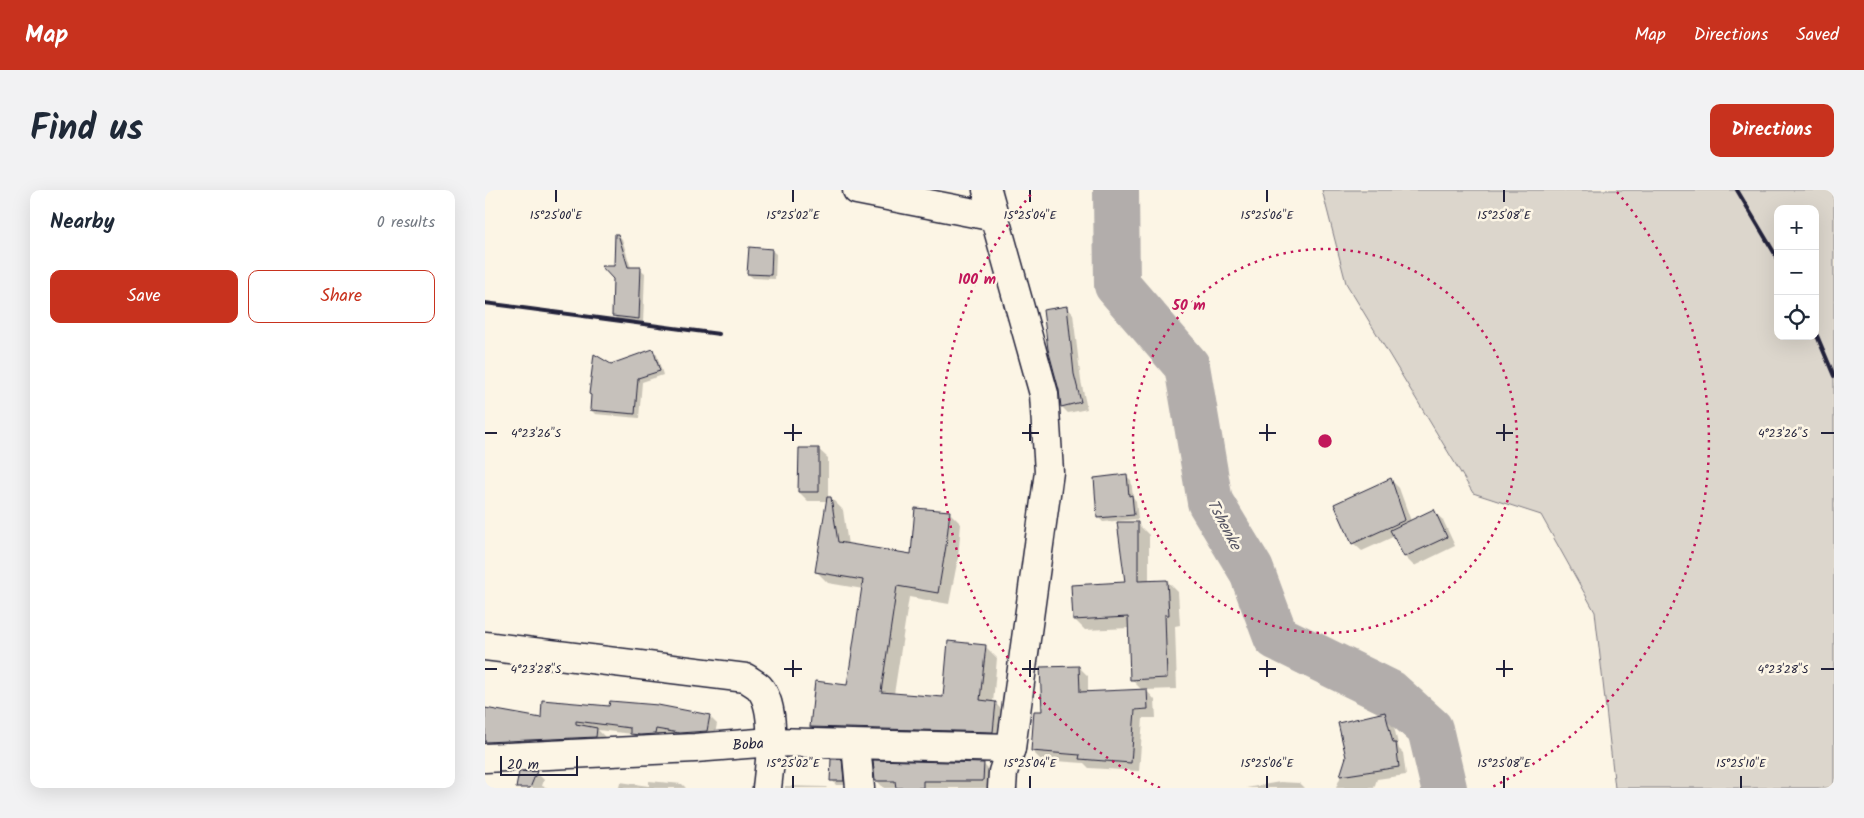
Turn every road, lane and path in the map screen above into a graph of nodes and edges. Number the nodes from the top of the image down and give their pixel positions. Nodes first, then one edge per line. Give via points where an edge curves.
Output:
1 (857, 190) edge
2 (987, 190) edge
3 (995, 217) junction
4 (485, 646) edge
5 (772, 742) junction
6 (856, 745) junction
7 (1011, 748) junction
8 (485, 758) edge
9 (767, 788) edge
10 (859, 788) edge
11 (1002, 788) edge

1 - 3 street
2 - 3 street
3 - 7 street via 1044,394 1049,472
4 - 5 street via 746,678 759,687 768,705
5 - 6 street, Boba
5 - 8 street, Boba
5 - 9 street
6 - 7 street, Boba
6 - 10 street
7 - 11 street via 1003,772

